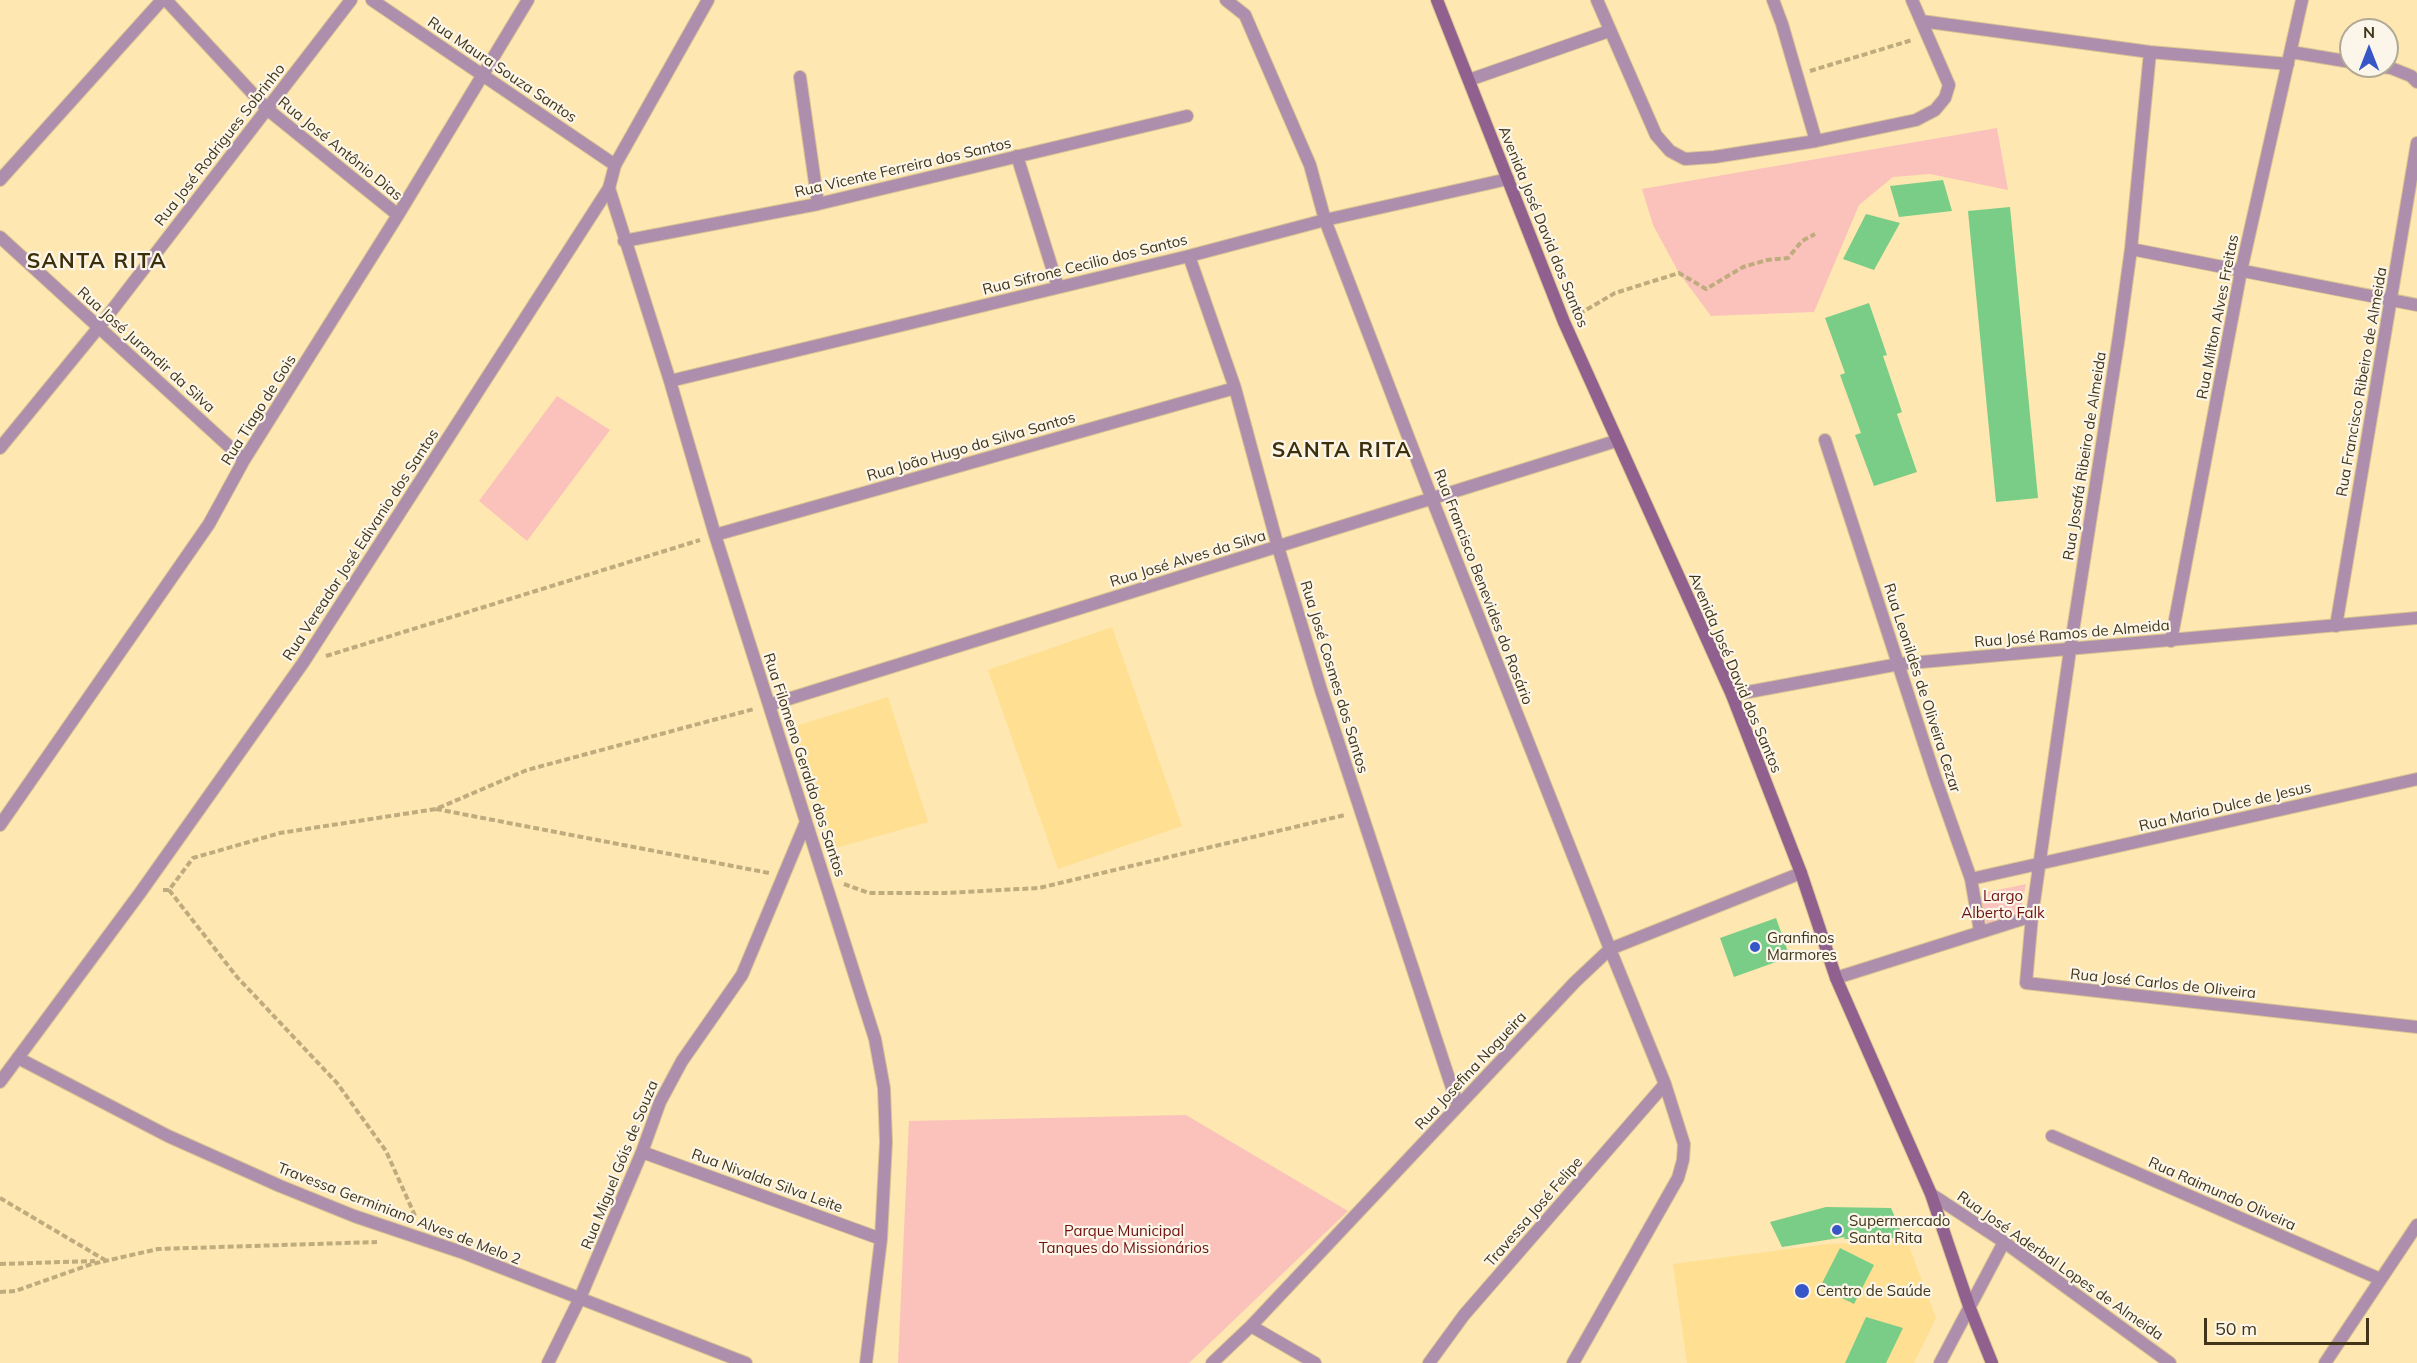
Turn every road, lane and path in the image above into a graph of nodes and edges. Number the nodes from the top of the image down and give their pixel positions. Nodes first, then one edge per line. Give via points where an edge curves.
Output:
1 (164, 0) edge
2 (351, 0) edge
3 (372, 0) edge
4 (528, 0) edge
5 (708, 0) edge
6 (1226, 0) edge
7 (1437, 0) edge
8 (1597, 0) edge
9 (1773, 0) edge
10 (1912, 0) edge
11 (2302, 0) edge
12 (1921, 21) junction
13 (1609, 31) junction
14 (1927, 36) junction
15 (2150, 52) junction
16 (2290, 58) junction
17 (2339, 61) edge
18 (2399, 72) edge
19 (484, 75) junction
20 (1795, 76) junction
21 (800, 77) dead end
22 (1469, 80) junction
23 (2417, 82) edge
24 (267, 109) junction
25 (1187, 116) dead end
26 (1816, 141) junction
27 (2417, 143) edge
28 (1017, 156) junction
29 (615, 165) junction
30 (1508, 179) junction
31 (0, 180) edge
32 (609, 188) junction
33 (818, 204) junction
34 (398, 215) junction
35 (1325, 220) junction
36 (1815, 234) dead end
37 (0, 237) edge
38 (624, 241) junction
39 (2131, 249) junction
40 (1189, 256) junction
41 (2241, 271) junction
42 (1058, 287) junction
43 (2391, 299) junction
44 (2417, 304) edge
45 (1564, 322) junction
46 (99, 327) junction
47 (670, 381) junction
48 (1235, 388) junction
49 (1825, 440) dead end
50 (1616, 441) junction
51 (0, 448) edge
52 (244, 460) junction
53 (1432, 499) junction
54 (716, 535) junction
55 (1278, 547) junction
56 (2417, 618) edge
57 (2336, 626) junction
58 (2171, 641) junction
59 (2070, 650) junction
60 (303, 663) junction
61 (1899, 664) junction
62 (1732, 696) junction
63 (769, 705) junction
64 (2417, 778) edge
65 (436, 809) junction
66 (1360, 812) junction
67 (806, 822) junction
68 (0, 825) edge
69 (2039, 864) junction
70 (1801, 873) junction
71 (784, 876) junction
72 (824, 876) junction
73 (1971, 879) junction
74 (170, 890) junction
75 (140, 892) junction
76 (2032, 916) junction
77 (1980, 932) junction
78 (1610, 949) junction
79 (1836, 978) junction
80 (2417, 1027) edge
81 (18, 1058) junction
82 (0, 1082) edge
83 (1665, 1084) junction
84 (1458, 1106) junction
85 (2052, 1136) dead end
86 (642, 1152) junction
87 (1931, 1194) junction
88 (0, 1198) edge
89 (423, 1223) dead end
90 (2417, 1225) edge
91 (880, 1239) junction
92 (381, 1242) dead end
93 (2004, 1242) junction
94 (105, 1261) junction
95 (0, 1264) edge
96 (2380, 1279) junction
97 (0, 1292) edge
98 (580, 1298) junction
99 (1969, 1306) junction
100 (1251, 1326) junction
101 (548, 1363) edge
102 (746, 1363) edge
103 (866, 1363) edge
104 (1212, 1363) edge
105 (1315, 1363) edge
106 (1429, 1363) edge
107 (1573, 1363) edge
108 (1940, 1363) edge
109 (1992, 1363) edge
110 (2170, 1363) edge
111 (2325, 1363) edge

1 - 24 street, Rua José Antônio Dias
1 - 31 street
2 - 24 street, Rua José Rodrigues Sobrinho
3 - 19 street, Rua Maura Souza Santos
4 - 19 street, Rua Tiago de Gois
5 - 29 street, Rua Vereador José Edivanio dos Santos
6 - 35 street, Rua Francisco Benevides do Rosário via 1245,15 1263,52 1310,165
7 - 22 main road, Avenida José David dos Santos
8 - 13 street
9 - 20 street
10 - 12 street
11 - 16 street, Rua Milton Alves Freitas
12 - 14 street
12 - 15 street
13 - 22 street
13 - 26 street via 1656,135 1670,151 1685,159
14 - 20 path
14 - 26 street via 1948,85 1945,98 1935,110 1916,120
15 - 16 street
15 - 39 street, Rua Josafá Ribeiro de Almeida
16 - 17 street
16 - 41 street, Rua Milton Alves Freitas
18 - 23 street
19 - 29 street, Rua Maura Souza Santos
19 - 34 street, Rua Tiago de Gois
20 - 26 street
21 - 33 street
22 - 30 main road, Avenida José David dos Santos
24 - 34 street, Rua José Antônio Dias
24 - 46 street, Rua José Rodrigues Sobrinho
25 - 28 street, Rua Vicente Ferreira dos Santos
27 - 43 street, Rua Francisco Ribeiro de Almeida
28 - 33 street, Rua Vicente Ferreira dos Santos
28 - 42 street
29 - 32 street, Rua Vereador José Edivanio dos Santos
30 - 35 street, Rua Sifrone Cecilio dos Santos
30 - 45 main road, Avenida José David dos Santos
32 - 38 street, Rua Filomeno Geraldo dos Santos
32 - 60 street, Rua Vereador José Edivanio dos Santos
33 - 38 street, Rua Vicente Ferreira dos Santos
34 - 52 street, Rua Tiago de Gois
35 - 40 street, Rua Sifrone Cecilio dos Santos
35 - 53 street, Rua Francisco Benevides do Rosário
36 - 45 path via 1802,241 1788,258 1743,267 1706,289 1679,273 1615,293
37 - 46 street, Rua José Jurandir da Silva
38 - 47 street, Rua Filomeno Geraldo dos Santos
39 - 41 street
39 - 59 street, Rua Josafá Ribeiro de Almeida
40 - 42 street, Rua Sifrone Cecilio dos Santos
40 - 48 street, Rua José Cosmes dos Santos
41 - 43 street
41 - 58 street, Rua Milton Alves Freitas
42 - 47 street, Rua Sifrone Cecilio dos Santos
43 - 44 street
43 - 57 street, Rua Francisco Ribeiro de Almeida
45 - 50 main road, Avenida José David dos Santos
46 - 51 street, Rua José Rodrigues Sobrinho
46 - 52 street, Rua José Jurandir da Silva
47 - 54 street, Rua Filomeno Geraldo dos Santos
48 - 54 street, Rua João Hugo da Silva Santos
48 - 55 street, Rua José Cosmes dos Santos
49 - 61 street, Rua Leonildes de Oliveira Cezar
50 - 53 street, Rua José Alves da Silva
50 - 62 main road, Avenida José David dos Santos
52 - 68 street, Rua Tiago de Gois via 209,524
53 - 55 street, Rua José Alves da Silva
53 - 78 street, Rua Francisco Benevides do Rosário
54 - 60 path
54 - 63 street, Rua Filomeno Geraldo dos Santos
55 - 63 street, Rua José Alves da Silva
55 - 66 street, Rua José Cosmes dos Santos
56 - 57 street, Rua José Ramos de Almeida
57 - 58 street, Rua José Ramos de Almeida
58 - 59 street, Rua José Ramos de Almeida
59 - 61 street, Rua José Ramos de Almeida
59 - 69 street, Rua Josafá Ribeiro de Almeida
60 - 75 street, Rua Vereador José Edivanio dos Santos
61 - 62 street, Rua José Ramos de Almeida
61 - 73 street, Rua Leonildes de Oliveira Cezar
62 - 70 main road, Avenida José David dos Santos
63 - 65 path via 527,770
63 - 67 street, Rua Filomeno Geraldo dos Santos
64 - 69 street, Rua Maria Dulce de Jesus
65 - 71 path
65 - 74 path via 280,833 194,858
66 - 72 path via 1038,888 869,893
66 - 84 street, Rua José Cosmes dos Santos
67 - 71 street, Rua Miguel Góis de Souza
67 - 72 street, Rua Filomeno Geraldo dos Santos
69 - 73 street
69 - 76 street, Rua José Carlos de Oliveira
70 - 78 street, Rua Josefina Nogueira
70 - 79 main road, Avenida José David dos Santos
71 - 86 street, Rua Miguel Góis de Souza via 742,975 674,1075
72 - 91 street, Rua Filomeno Geraldo dos Santos via 875,1039 884,1089 886,1142
73 - 77 street, Rua Leonildes de Oliveira Cezar
74 - 75 path
74 - 89 path via 237,977 337,1083 386,1151 414,1216
75 - 81 street, Rua Vereador José Edivanio dos Santos
76 - 77 street
76 - 80 street, Rua José Carlos de Oliveira via 2026,983
77 - 79 street
78 - 83 street, Rua Francisco Benevides do Rosário
78 - 84 street, Rua Josefina Nogueira
79 - 87 main road, Avenida José David dos Santos
81 - 82 street, Rua Vereador José Edivanio dos Santos
81 - 98 street, Travessa Germiniano Alves de Melo 2 via 168,1136 280,1186
83 - 106 street, Travessa José Felipe via 1464,1315
83 - 107 street, Rua Francisco Benevides do Rosário via 1684,1144 1678,1178
84 - 100 street, Rua Josefina Nogueira
85 - 96 street, Rua Raimundo Oliveira
86 - 91 street, Rua Nivalda Silva Leite
86 - 98 street, Rua Miguel Góis de Souza
87 - 93 street, Rua José Aderbal Lopes de Almeida
87 - 99 main road, Avenida José David dos Santos
88 - 94 path
90 - 96 street
91 - 103 street, Rua Filomeno Geraldo dos Santos
92 - 94 path via 158,1249
93 - 99 street
93 - 110 street, Rua José Aderbal Lopes de Almeida
94 - 95 path
94 - 97 path via 15,1291
96 - 111 street
98 - 101 street, Rua Miguel Góis de Souza
98 - 102 street, Travessa Germiniano Alves de Melo 2
99 - 108 street
99 - 109 main road, Avenida José David dos Santos
100 - 104 street, Rua Josefina Nogueira
100 - 105 street

